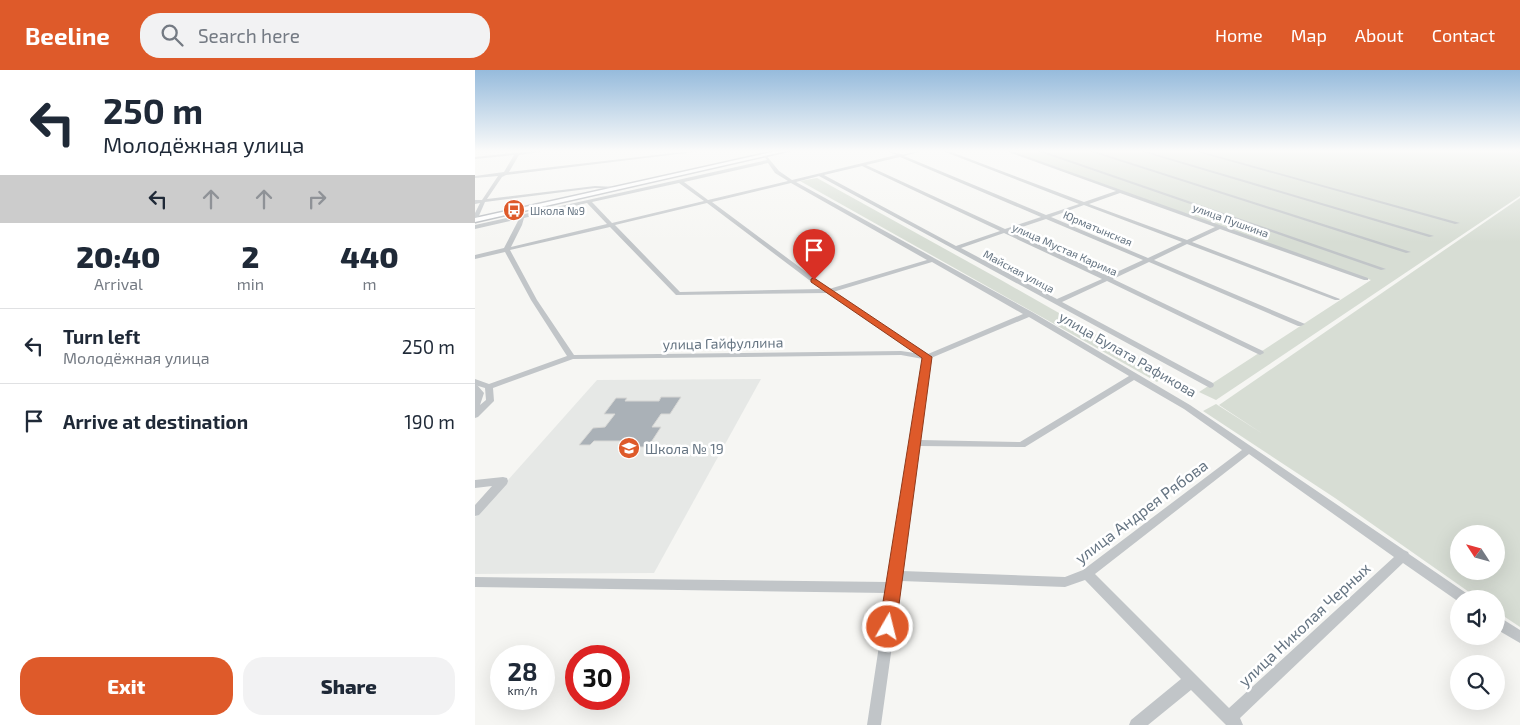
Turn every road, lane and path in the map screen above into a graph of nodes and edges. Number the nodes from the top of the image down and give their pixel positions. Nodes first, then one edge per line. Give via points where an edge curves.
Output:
1 (497, 181) edge
2 (654, 181) edge
3 (681, 181) joint
4 (791, 181) joint
5 (831, 181) edge
6 (896, 181) edge
7 (960, 181) edge
8 (1022, 181) edge
9 (1091, 181) edge
10 (1126, 181) edge
11 (1183, 181) edge
12 (1242, 181) edge
13 (1303, 181) edge
14 (617, 188) junction
15 (1121, 191) junction
16 (484, 200) junction
17 (588, 201) junction
18 (708, 201) junction
19 (475, 202) edge
20 (1084, 204) junction
21 (522, 216) junction
22 (1047, 217) junction
23 (475, 219) edge
24 (1457, 223) dead end
25 (611, 224) junction
26 (475, 227) edge
27 (1220, 227) junction
28 (1003, 232) junction
29 (1431, 236) dead end
30 (1187, 243) junction
31 (955, 248) junction
32 (507, 250) junction
33 (1408, 252) dead end
34 (475, 257) edge
35 (932, 260) junction
36 (1148, 260) junction
37 (1383, 268) dead end
38 (1106, 278) junction
39 (1366, 279) dead end
40 (829, 291) junction
41 (1337, 299) dead end
42 (1057, 302) junction
43 (1029, 314) junction
44 (1301, 324) dead end
45 (1260, 353) dead end
46 (572, 357) junction
47 (927, 357) junction
48 (1133, 377) junction
49 (475, 382) edge
50 (1210, 385) dead end
51 (489, 387) junction
52 (475, 388) edge
53 (475, 408) edge
54 (475, 416) edge
55 (915, 443) junction
56 (1249, 449) junction
57 (475, 484) edge
58 (475, 512) edge
59 (1404, 555) junction
60 (1087, 574) junction
61 (475, 582) edge
62 (895, 582) junction
63 (1453, 590) edge
64 (1505, 627) edge
65 (1520, 637) edge
66 (1192, 680) junction
67 (1232, 722) edge
68 (874, 725) edge
69 (1136, 725) edge

1 - 16 street
2 - 14 street
3 - 17 street
3 - 18 street
4 - 18 street
4 - 35 street, улица Булата Рафикова
5 - 31 street, Майская улица
6 - 28 street, улица Мустая Карима
7 - 22 street, Юрматынская
8 - 20 street
9 - 15 street, улица Пушкина
10 - 37 street
11 - 33 street
12 - 29 street
13 - 24 street
14 - 16 street via 595,187
14 - 23 street
15 - 20 street
15 - 27 street, улица Пушкина
16 - 19 street
16 - 23 street
17 - 21 street
17 - 25 street
18 - 25 street
18 - 40 street
20 - 22 street
20 - 30 street
21 - 26 street
21 - 32 street
22 - 28 street
22 - 36 street, Юрматынская
25 - 32 street
25 - 40 street via 678,294
27 - 30 street
27 - 39 street, улица Пушкина
28 - 31 street
28 - 38 street, улица Мустая Карима
30 - 36 street
30 - 41 street
31 - 42 street, Майская улица
32 - 34 street
32 - 46 street via 534,300
35 - 40 street
35 - 43 street, улица Булата Рафикова
36 - 38 street
36 - 44 street, Юрматынская
38 - 42 street
38 - 45 street, улица Мустая Карима
40 - 47 street
42 - 50 street, Майская улица
43 - 47 street
43 - 48 street, улица Булата Рафикова
46 - 47 street, улица Гайфуллина via 901,353
46 - 51 street, улица Гайфуллина
47 - 55 street
48 - 55 street via 1022,445
48 - 56 street, улица Булата Рафикова via 1187,407
49 - 51 street
51 - 54 street via 490,401
52 - 53 street via 480,393
55 - 62 street
56 - 59 street, улица Булата Рафикова
56 - 60 street, улица Андрея Рябова
57 - 58 street via 503,481
59 - 63 street, улица Булата Рафикова
59 - 67 street, улица Николая Черных
60 - 62 street, улица Андрея Рябова via 1065,582
60 - 66 street
61 - 62 street, улица Андрея Рябова
62 - 68 street
64 - 65 street
66 - 67 street
66 - 69 street

